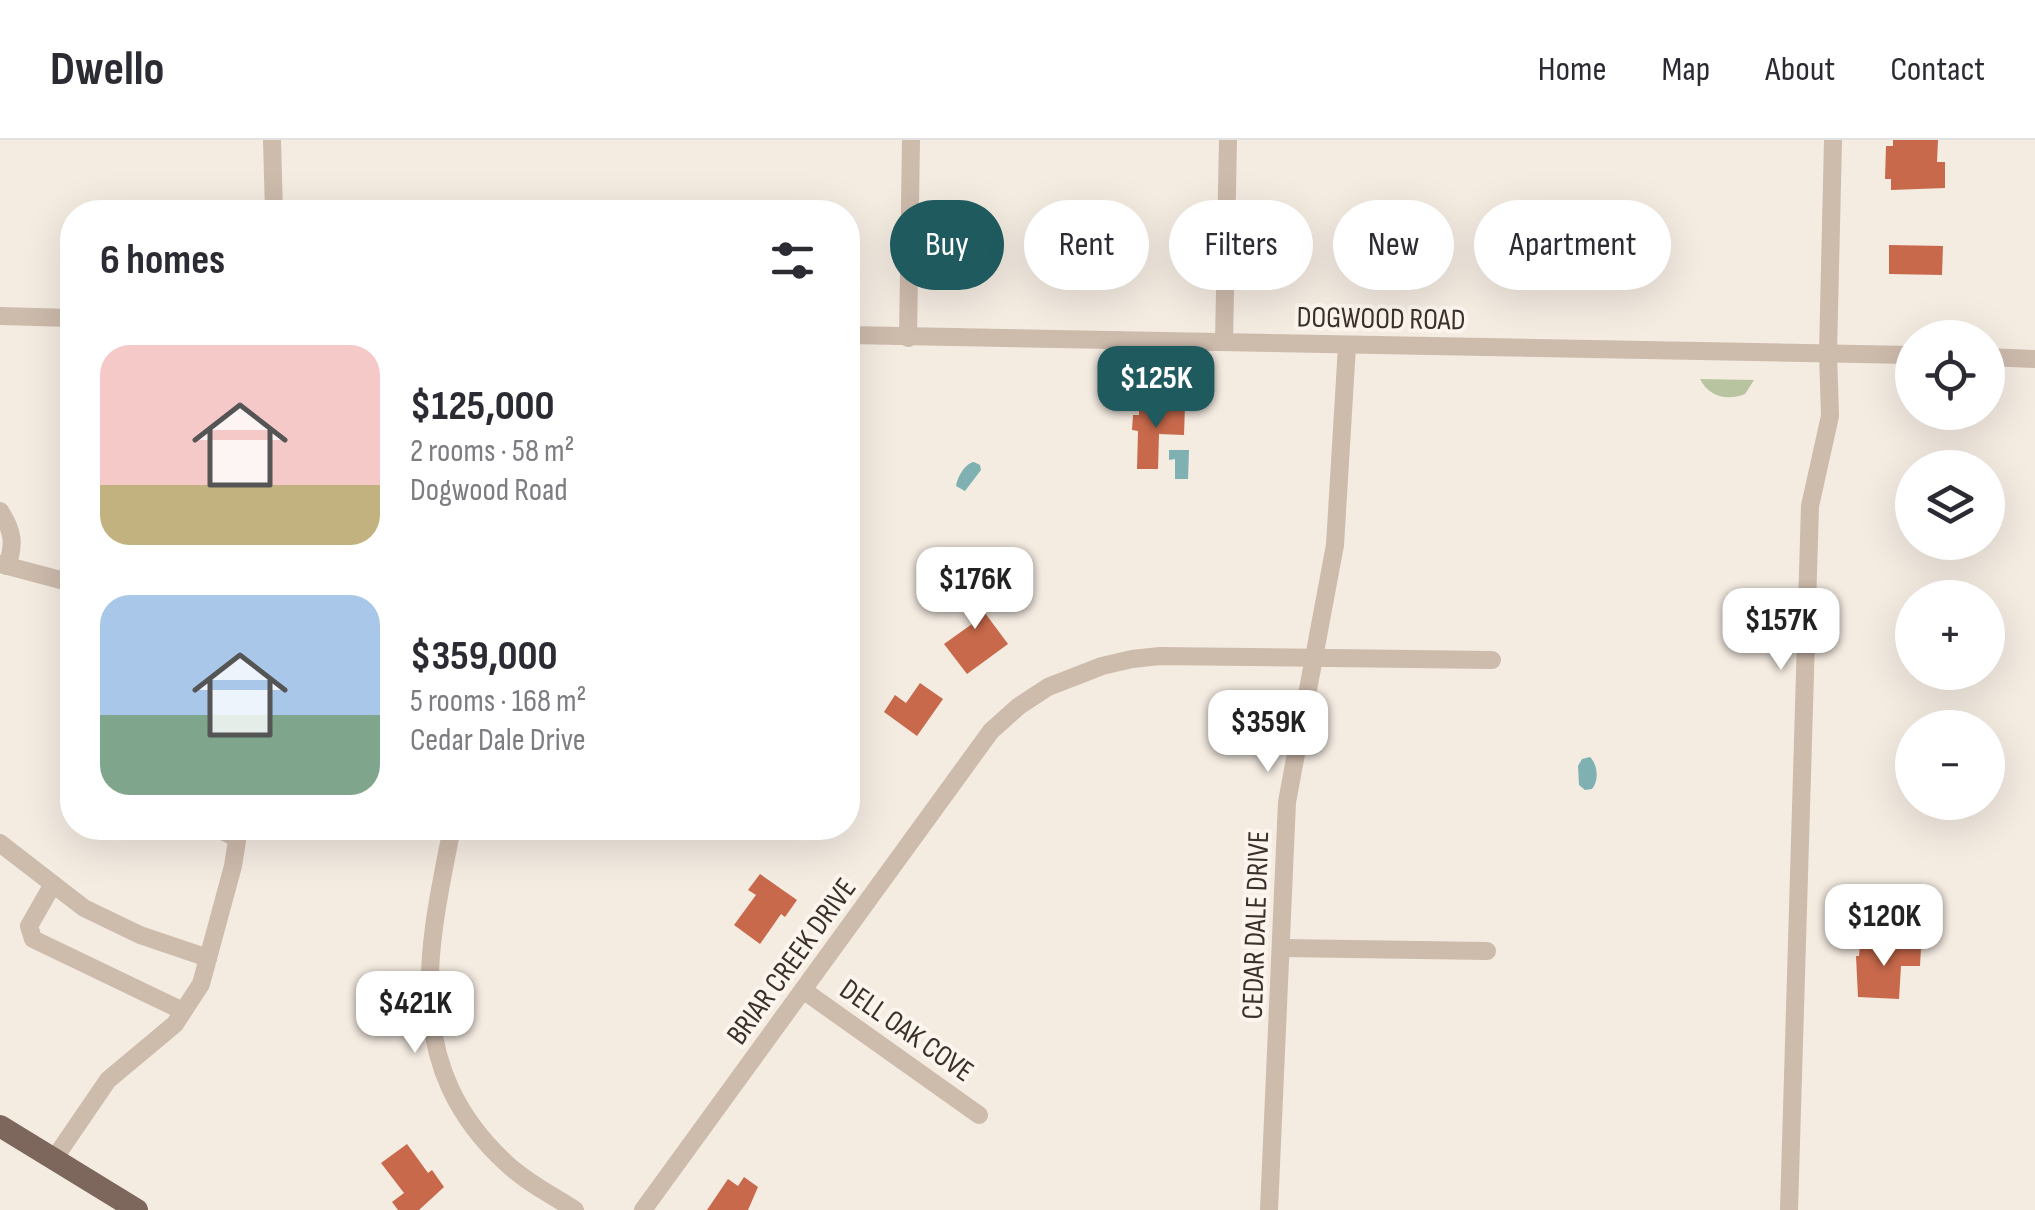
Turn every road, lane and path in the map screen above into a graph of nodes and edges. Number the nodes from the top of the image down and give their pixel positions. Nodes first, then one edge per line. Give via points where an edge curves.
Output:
1 (272, 140) edge
2 (911, 140) edge
3 (1228, 140) edge
4 (1833, 140) edge
5 (274, 200) edge
6 (0, 316) edge
7 (60, 318) edge
8 (860, 336) edge
9 (908, 338) junction
10 (1224, 342) junction
11 (1347, 346) junction
12 (1828, 353) junction
13 (1895, 355) edge
14 (2005, 358) edge
15 (2035, 358) edge
16 (0, 511) edge
17 (4, 565) edge
18 (60, 580) edge
19 (1314, 659) junction
20 (1492, 660) dead end
21 (237, 840) edge
22 (450, 840) edge
23 (0, 844) edge
24 (53, 884) junction
25 (1283, 948) junction
26 (1488, 951) dead end
27 (208, 958) junction
28 (803, 990) junction
29 (184, 1010) junction
30 (979, 1115) dead end
31 (0, 1126) edge
32 (54, 1159) junction
33 (137, 1210) edge
34 (576, 1210) edge
35 (643, 1210) edge
36 (1270, 1210) edge
37 (1788, 1210) edge

1 - 5 street
2 - 9 street
3 - 10 street
4 - 12 street
6 - 7 street
8 - 9 street, DOGWOOD ROAD
9 - 10 street, DOGWOOD ROAD
10 - 11 street, DOGWOOD ROAD
11 - 12 street, DOGWOOD ROAD
11 - 19 street, CEDAR DALE DRIVE via 1340,494
12 - 13 street, DOGWOOD ROAD
12 - 37 street via 1830,416 1810,506
14 - 15 street
16 - 17 street via 14,548
17 - 18 street
19 - 20 street, BRIAR CREEK DRIVE
19 - 25 street, CEDAR DALE DRIVE via 1287,802
19 - 28 street, BRIAR CREEK DRIVE via 1132,659 1064,679 1033,696 991,731
21 - 27 street
22 - 34 street via 432,925 429,1010 445,1083 506,1164
23 - 24 street
24 - 27 street via 84,908 140,935
24 - 29 street via 29,926 33,939
25 - 26 street
25 - 36 street, CEDAR DALE DRIVE
27 - 29 street
28 - 30 street, DELL OAK COVE
28 - 35 street, BRIAR CREEK DRIVE
29 - 32 street via 108,1080
31 - 32 main road
32 - 33 main road

